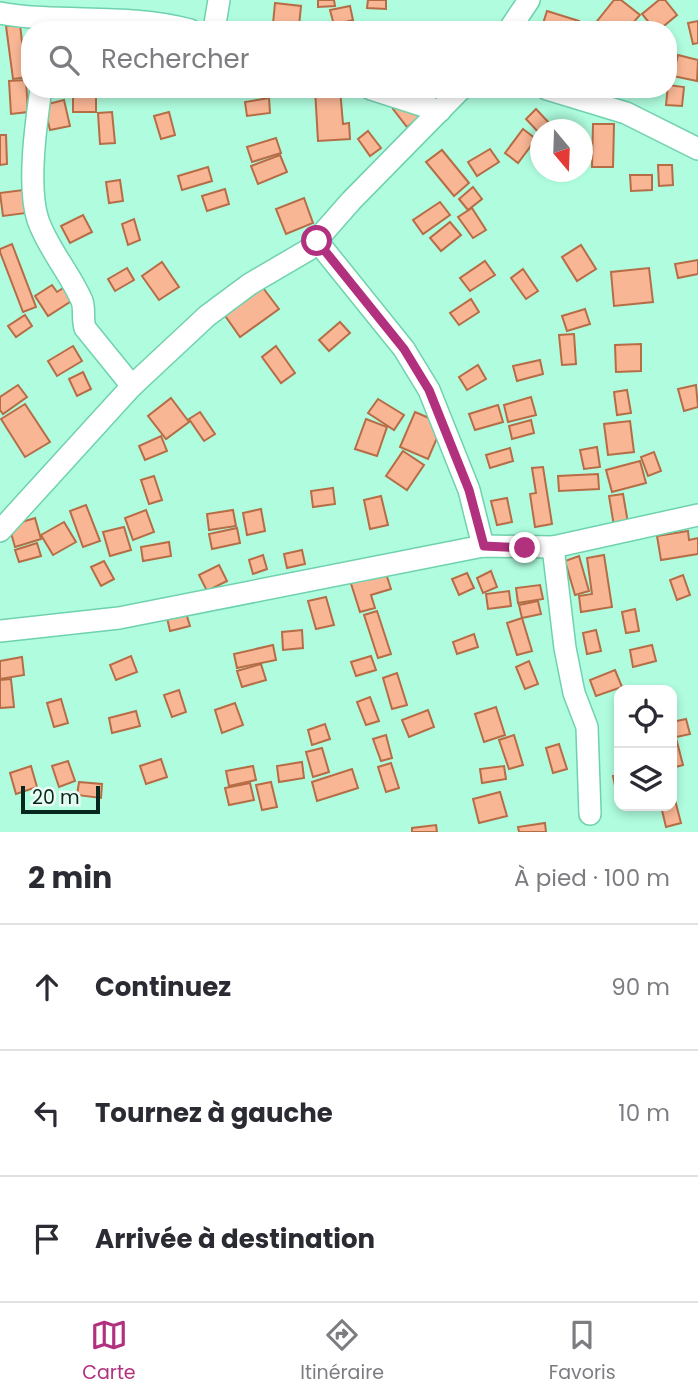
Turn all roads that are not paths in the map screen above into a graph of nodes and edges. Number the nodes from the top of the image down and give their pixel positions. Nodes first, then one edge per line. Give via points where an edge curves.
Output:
1 (219, 0) edge
2 (529, 0) edge
3 (115, 10) edge
4 (0, 13) edge
5 (35, 21) edge
6 (62, 21) edge
7 (156, 21) edge
8 (216, 21) edge
9 (515, 21) edge
10 (40, 98) edge
11 (399, 98) edge
12 (452, 98) edge
13 (577, 98) edge
14 (440, 111) junction
15 (698, 149) edge
16 (317, 241) junction
17 (132, 386) junction
18 (698, 515) edge
19 (0, 531) edge
20 (484, 546) junction
21 (553, 547) junction
22 (0, 631) edge
23 (590, 814) dead end

1 - 8 street
2 - 9 street
3 - 6 street
3 - 7 street
4 - 5 street
10 - 17 street via 34,139 37,218 81,299 85,328
11 - 14 street
12 - 14 street
13 - 15 street via 626,113
14 - 16 street
16 - 17 street via 207,316
16 - 20 street via 404,349 429,390 469,490
17 - 19 street
18 - 21 street
20 - 21 street
20 - 22 street via 119,618
21 - 23 street via 567,660 587,727

